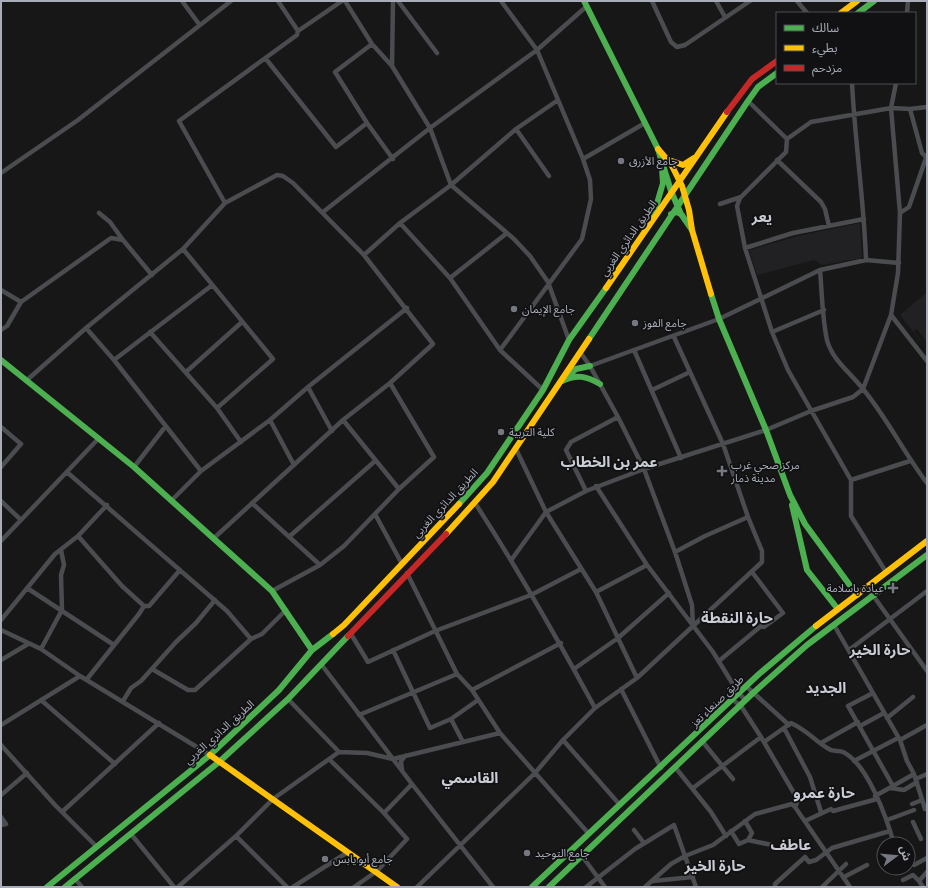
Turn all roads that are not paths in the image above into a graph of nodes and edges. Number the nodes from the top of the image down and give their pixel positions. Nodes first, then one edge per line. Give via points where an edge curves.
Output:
1 (182, 1) edge
2 (231, 1) edge
3 (278, 1) edge
4 (342, 1) edge
5 (345, 1) edge
6 (393, 1) edge
7 (398, 1) edge
8 (501, 1) edge
9 (652, 1) edge
10 (716, 1) edge
11 (750, 1) edge
12 (797, 1) edge
13 (857, 1) edge
14 (874, 1) edge
15 (908, 1) edge
16 (585, 4) edge
17 (806, 12) edge
18 (842, 12) edge
19 (859, 12) edge
20 (907, 12) edge
21 (725, 18) junction
22 (199, 24) junction
23 (298, 31) junction
24 (372, 44) junction
25 (537, 50) junction
26 (437, 53) dead end
27 (266, 59) junction
28 (776, 62) edge
29 (392, 66) junction
30 (776, 74) edge
31 (852, 84) edge
32 (896, 84) edge
33 (558, 100) junction
34 (748, 101) junction
35 (927, 107) edge
36 (891, 108) junction
37 (910, 109) junction
38 (854, 114) junction
39 (367, 123) junction
40 (645, 123) junction
41 (430, 128) junction
42 (516, 129) junction
43 (788, 139) junction
44 (658, 149) junction
45 (926, 156) edge
46 (696, 157) junction
47 (393, 159) junction
48 (583, 159) junction
49 (669, 160) junction
50 (777, 160) junction
51 (662, 168) junction
52 (1, 173) edge
53 (549, 176) dead end
54 (680, 181) junction
55 (451, 185) junction
56 (672, 193) junction
57 (684, 195) junction
58 (741, 197) junction
59 (225, 203) junction
60 (678, 204) junction
61 (720, 204) dead end
62 (323, 212) junction
63 (99, 213) dead end
64 (900, 213) junction
65 (671, 214) junction
66 (682, 215) junction
67 (864, 219) junction
68 (400, 223) junction
69 (651, 224) junction
70 (829, 226) junction
71 (692, 230) junction
72 (507, 233) junction
73 (123, 240) junction
74 (745, 248) junction
75 (183, 249) junction
76 (364, 255) junction
77 (866, 260) junction
78 (899, 263) junction
79 (820, 270) junction
80 (152, 275) junction
81 (450, 278) junction
82 (548, 282) junction
83 (211, 286) junction
84 (1, 290) edge
85 (761, 297) junction
86 (21, 302) junction
87 (407, 308) junction
88 (824, 310) junction
89 (891, 315) junction
90 (719, 319) junction
91 (242, 322) junction
92 (86, 328) junction
93 (1, 330) edge
94 (150, 332) junction
95 (772, 332) junction
96 (674, 336) junction
97 (569, 340) junction
98 (500, 350) junction
99 (634, 350) junction
100 (580, 352) junction
101 (1, 360) edge
102 (114, 360) junction
103 (927, 361) edge
104 (590, 366) junction
105 (186, 372) junction
106 (690, 372) junction
107 (28, 380) junction
108 (562, 381) junction
109 (390, 383) junction
110 (600, 384) junction
111 (308, 387) junction
112 (863, 388) junction
113 (543, 390) junction
114 (652, 390) junction
115 (217, 408) junction
116 (812, 411) junction
117 (618, 417) junction
118 (270, 420) junction
119 (343, 420) junction
120 (1, 427) edge
121 (165, 427) junction
122 (766, 430) junction
123 (332, 431) junction
124 (99, 438) junction
125 (510, 439) junction
126 (241, 442) junction
127 (723, 444) junction
128 (516, 449) junction
129 (681, 458) junction
130 (375, 461) junction
131 (910, 461) junction
132 (294, 466) junction
133 (1, 467) edge
134 (134, 467) junction
135 (644, 469) junction
136 (201, 472) junction
137 (68, 473) junction
138 (851, 480) junction
139 (927, 483) edge
140 (596, 486) junction
141 (398, 489) junction
142 (586, 491) junction
143 (790, 495) junction
144 (1, 501) edge
145 (172, 501) junction
146 (252, 503) junction
147 (475, 503) junction
148 (107, 505) junction
149 (546, 512) junction
150 (375, 514) junction
151 (748, 517) junction
152 (22, 520) junction
153 (78, 536) junction
154 (290, 536) junction
155 (214, 538) junction
156 (1, 541) edge
157 (927, 541) edge
158 (61, 550) junction
159 (675, 552) junction
160 (927, 555) edge
161 (512, 559) junction
162 (402, 564) junction
163 (320, 565) junction
164 (647, 565) junction
165 (581, 569) junction
166 (180, 570) junction
167 (752, 572) junction
168 (886, 572) junction
169 (407, 573) junction
170 (867, 587) junction
171 (27, 588) junction
172 (272, 591) junction
173 (927, 591) edge
174 (596, 592) junction
175 (669, 593) junction
176 (531, 595) junction
177 (857, 595) junction
178 (873, 596) junction
179 (214, 600) junction
180 (144, 606) junction
181 (837, 608) junction
182 (62, 610) junction
183 (286, 610) junction
184 (889, 619) junction
185 (1, 620) edge
186 (834, 625) junction
187 (693, 626) junction
188 (1, 630) edge
189 (435, 631) junction
190 (351, 634) junction
191 (618, 638) junction
192 (251, 639) junction
193 (561, 643) junction
194 (28, 644) junction
195 (114, 645) junction
196 (41, 649) junction
197 (312, 650) junction
198 (393, 650) junction
199 (850, 650) junction
200 (1, 660) edge
201 (719, 661) junction
202 (321, 664) junction
203 (152, 669) junction
204 (574, 669) junction
205 (927, 671) edge
206 (457, 674) junction
207 (80, 676) junction
208 (637, 678) junction
209 (87, 679) junction
210 (747, 687) junction
211 (621, 689) junction
212 (279, 690) junction
213 (472, 690) junction
214 (412, 692) junction
215 (752, 693) junction
216 (873, 693) junction
217 (739, 694) junction
218 (913, 697) dead end
219 (288, 699) junction
220 (41, 700) junction
221 (478, 700) junction
222 (733, 700) junction
223 (746, 700) junction
224 (124, 701) junction
225 (741, 706) junction
226 (595, 708) junction
227 (884, 713) junction
228 (359, 715) junction
229 (887, 718) junction
230 (450, 719) junction
231 (858, 722) junction
232 (159, 723) junction
233 (1, 725) edge
234 (789, 725) junction
235 (927, 725) edge
236 (860, 726) junction
237 (784, 728) junction
238 (500, 733) junction
239 (761, 737) junction
240 (899, 739) junction
241 (563, 740) junction
242 (702, 741) junction
243 (464, 742) junction
244 (764, 742) junction
245 (821, 743) junction
246 (1, 745) edge
247 (874, 750) junction
248 (338, 752) junction
249 (210, 755) junction
250 (405, 756) junction
251 (393, 758) junction
252 (329, 759) junction
253 (854, 761) junction
254 (220, 762) junction
255 (116, 764) junction
256 (721, 766) junction
257 (675, 767) junction
258 (661, 768) junction
259 (403, 772) junction
260 (27, 773) junction
261 (535, 774) junction
262 (927, 774) edge
263 (916, 778) junction
264 (734, 779) dead end
265 (412, 784) junction
266 (891, 787) junction
267 (692, 788) junction
268 (1, 795) edge
269 (876, 798) junction
270 (273, 799) junction
271 (922, 800) junction
272 (912, 804) dead end
273 (620, 806) junction
274 (795, 807) junction
275 (927, 808) edge
276 (914, 810) dead end
277 (62, 812) junction
278 (821, 812) junction
279 (384, 813) junction
280 (1, 817) edge
281 (887, 820) junction
282 (745, 821) junction
283 (805, 821) junction
284 (913, 822) dead end
285 (1, 825) edge
286 (634, 830) dead end
287 (731, 831) junction
288 (890, 831) junction
289 (131, 834) junction
290 (589, 834) junction
291 (236, 836) junction
292 (726, 836) junction
293 (892, 836) edge
294 (922, 838) dead end
295 (748, 840) junction
296 (644, 843) junction
297 (461, 844) junction
298 (772, 844) dead end
299 (97, 847) junction
300 (826, 851) junction
301 (348, 852) junction
302 (582, 856) junction
303 (685, 856) junction
304 (927, 858) edge
305 (846, 864) dead end
306 (916, 864) edge
307 (866, 865) dead end
308 (377, 871) junction
309 (840, 871) junction
310 (927, 872) edge
311 (844, 876) junction
312 (693, 877) junction
313 (597, 878) junction
314 (75, 879) junction
315 (655, 880) junction
316 (903, 880) dead end
317 (920, 881) junction
318 (47, 887) edge
319 (65, 887) edge
320 (82, 887) edge
321 (174, 887) edge
322 (178, 887) edge
323 (287, 887) edge
324 (293, 887) edge
325 (354, 887) edge
326 (398, 887) edge
327 (417, 887) edge
328 (493, 887) edge
329 (532, 887) edge
330 (549, 887) edge
331 (586, 887) edge
332 (605, 887) edge
333 (645, 887) edge
334 (658, 887) edge
335 (696, 887) edge
336 (774, 887) edge
337 (822, 887) edge
338 (850, 887) edge
339 (923, 887) edge

1 - 22 street
2 - 22 street
3 - 23 street
4 - 23 street
5 - 24 street
6 - 29 street
7 - 26 street
8 - 25 street
9 - 21 street via 671,42 677,47 686,45
10 - 21 street
11 - 21 street
12 - 17 street
13 - 18 main road
14 - 19 main road
15 - 20 street
16 - 25 street
16 - 40 main road
22 - 52 street via 78,120
23 - 27 street via 297,36
24 - 29 street
24 - 39 street via 335,72
25 - 33 street
25 - 41 street
27 - 39 street via 336,147
27 - 59 street via 179,121
28 - 46 main road, الطريق الدائري الغربي via 752,79
29 - 41 street
30 - 34 main road, الطريق الدائري الغربي via 758,87
31 - 38 street
32 - 36 street
33 - 42 street
33 - 48 street
34 - 43 street
34 - 57 main road, الطريق الدائري الغربي
35 - 37 street
36 - 37 street
36 - 38 street
36 - 64 street
37 - 45 street via 920,146
38 - 43 street via 811,122
38 - 67 street
39 - 47 street
40 - 44 main road
40 - 48 street
41 - 47 street
41 - 55 street
42 - 53 street
42 - 55 street
43 - 50 street via 786,152
44 - 49 main road
44 - 51 main road
45 - 64 street via 909,207
46 - 49 main road via 683,165
46 - 54 main road, الطريق الدائري الغربي
47 - 62 street
48 - 82 street via 590,180 591,199 582,239
49 - 54 main road
50 - 58 street
50 - 70 street via 821,202 826,210
51 - 56 main road
51 - 69 main road via 663,183
54 - 56 main road, الطريق الدائري الغربي
54 - 57 main road
55 - 68 street
55 - 72 street
56 - 60 main road
56 - 69 main road, الطريق الدائري الغربي
57 - 60 main road, الطريق الدائري الغربي
57 - 71 main road
58 - 61 street
58 - 74 street via 738,206
59 - 62 street via 277,175 288,180
59 - 75 street
60 - 65 main road, الطريق الدائري الغربي
60 - 66 main road
62 - 76 street via 340,233
63 - 73 street via 110,222
64 - 78 street
65 - 66 main road via 677,212
65 - 100 main road, الطريق الدائري الغربي
66 - 71 main road
67 - 70 street
67 - 77 street
68 - 76 street
68 - 81 street
69 - 97 main road, الطريق الدائري الغربي
70 - 74 street via 793,233
71 - 90 main road
72 - 81 street
72 - 82 street via 530,256
73 - 80 street
73 - 86 street via 111,238
74 - 85 street
75 - 80 street
75 - 83 street
76 - 87 street
77 - 78 street
77 - 79 street
78 - 89 street
79 - 85 street
79 - 88 street
80 - 92 street
81 - 98 street
82 - 97 street
82 - 98 street
83 - 91 street
83 - 94 street
84 - 86 street
85 - 90 street
85 - 95 street
86 - 93 street via 7,326
87 - 109 street via 433,344
87 - 111 street
88 - 95 street
88 - 112 street via 828,341 841,366
89 - 103 street
89 - 112 street
90 - 96 street
90 - 122 main road
91 - 105 street
91 - 115 street via 273,359
92 - 102 street
92 - 107 street
94 - 102 street
94 - 105 street
95 - 116 street via 788,370
96 - 99 street
96 - 106 street
97 - 113 main road, الطريق الدائري الغربي
98 - 113 street
99 - 104 street
99 - 114 street
100 - 104 street
100 - 108 main road, الطريق الدائري الغربي
101 - 107 main road
102 - 121 street
104 - 108 main road via 576,369
104 - 110 street
105 - 115 street
106 - 114 street
106 - 127 street
107 - 124 main road
108 - 110 main road via 574,375 589,378
108 - 128 main road, الطريق الدائري الغربي
109 - 119 street
109 - 141 street via 434,457
110 - 117 street
111 - 118 street
111 - 123 street
112 - 116 street via 853,396
112 - 131 street
113 - 125 main road, الطريق الدائري الغربي
114 - 129 street
115 - 126 street
116 - 122 street
116 - 138 street
117 - 135 street
117 - 142 street via 571,442 566,450
118 - 126 street
118 - 132 street
119 - 123 street
119 - 130 street
120 - 133 street via 21,444
121 - 134 street
121 - 136 street
122 - 127 street
122 - 143 main road
123 - 132 street
124 - 134 main road
124 - 137 street
125 - 128 main road
125 - 162 main road, الطريق الدائري الغربي via 487,473
126 - 136 street
127 - 129 street
127 - 151 street
128 - 147 main road, الطريق الدائري الغربي
128 - 149 street
129 - 135 street
130 - 141 street
130 - 154 street
131 - 138 street
131 - 139 street
132 - 146 street
134 - 145 main road
135 - 140 street
135 - 159 street
136 - 145 street
137 - 148 street
137 - 152 street
138 - 168 street via 851,516
140 - 142 street
140 - 164 street
141 - 150 street
142 - 149 street
143 - 177 main road via 805,524
143 - 181 main road via 807,570
144 - 152 street
145 - 155 main road
146 - 154 street
146 - 155 street
147 - 161 street
147 - 169 main road, الطريق الدائري الغربي
148 - 153 street
148 - 166 street
149 - 161 street
149 - 165 street
150 - 162 street
150 - 163 street via 344,546
151 - 159 street
151 - 167 street via 762,551 762,562
152 - 156 street
153 - 158 street
153 - 180 street via 122,586
154 - 163 street
155 - 172 main road
157 - 168 main road, طريق صنعاء تعز
158 - 171 street
158 - 182 street via 64,564 61,575
159 - 187 street via 692,605
160 - 178 main road, طريق صنعاء تعز
161 - 176 street
162 - 169 main road
162 - 197 main road, الطريق الدائري الغربي via 344,625
163 - 172 street
164 - 174 street
164 - 175 street
165 - 174 street
165 - 176 street
166 - 179 street
166 - 180 street via 149,606
167 - 187 street
167 - 201 street via 783,613 764,627 761,626
168 - 170 main road, طريق صنعاء تعز
169 - 189 street
169 - 190 main road, الطريق الدائري الغربي
170 - 177 main road, طريق صنعاء تعز
170 - 178 street
171 - 182 street
171 - 185 street
172 - 183 main road
173 - 184 street
174 - 191 street
175 - 187 street
175 - 191 street
176 - 189 street
176 - 193 street
177 - 181 main road, طريق صنعاء تعز
178 - 184 street
178 - 186 main road, طريق صنعاء تعز
179 - 192 street
179 - 203 street
180 - 195 street
181 - 210 main road, طريق صنعاء تعز
182 - 195 street
182 - 196 street
183 - 192 street via 262,634
183 - 197 main road
184 - 199 street
184 - 205 street
186 - 199 street
186 - 215 main road, طريق صنعاء تعز via 806,645
187 - 201 street
187 - 208 street
188 - 194 street
189 - 198 street
189 - 206 street
190 - 198 street via 368,662
190 - 202 main road, الطريق الدائري الغربي
191 - 204 street
191 - 208 street
192 - 203 street via 195,690 188,690
193 - 204 street
193 - 213 street
194 - 196 street
194 - 200 street
195 - 209 street
196 - 207 street
197 - 212 main road, الطريق الدائري الغربي
198 - 214 street
199 - 216 street
201 - 217 street
202 - 219 main road, الطريق الدائري الغربي
202 - 228 street
203 - 224 street via 131,688
204 - 226 street
206 - 213 street
206 - 214 street
207 - 209 street
207 - 220 street
208 - 211 street
209 - 224 street
210 - 215 street
210 - 217 main road, طريق صنعاء تعز
211 - 226 street
211 - 258 street
212 - 219 main road
212 - 249 main road, الطريق الدائري الغربي
213 - 221 street
214 - 228 street
214 - 230 street via 430,728
215 - 223 main road, طريق صنعاء تعز
215 - 234 street
216 - 227 street
216 - 231 street via 848,706
217 - 222 main road, طريق صنعاء تعز
217 - 223 street
218 - 229 street
219 - 248 street
219 - 254 main road, الطريق الدائري الغربي
220 - 233 street
220 - 255 street
221 - 230 street
221 - 238 street
222 - 225 street
222 - 258 main road, طريق صنعاء تعز
223 - 225 main road, طريق صنعاء تعز
224 - 232 street
225 - 239 street
225 - 242 main road, طريق صنعاء تعز
226 - 241 street
227 - 229 street
227 - 236 street
228 - 251 street
229 - 240 street
230 - 243 street
231 - 236 street
231 - 245 street
232 - 249 street
232 - 255 street
234 - 237 street
234 - 245 street via 791,723 806,730
235 - 240 street
236 - 247 street
237 - 244 street
237 - 278 street via 810,777
238 - 243 street
238 - 261 street
239 - 244 street
239 - 256 street
240 - 247 street
240 - 263 street
241 - 261 street
241 - 273 street
242 - 256 street
242 - 257 main road, طريق صنعاء تعز
243 - 250 street
244 - 274 street via 798,800
245 - 253 street via 830,750 843,752
246 - 260 street
247 - 253 street
247 - 266 street
248 - 251 street via 367,753
248 - 252 street
249 - 254 main road
249 - 299 main road, الطريق الدائري الغربي
250 - 251 street
250 - 259 street via 400,761
251 - 259 street
252 - 270 street
252 - 279 street
253 - 269 street via 861,767
254 - 270 main road
254 - 289 main road, الطريق الدائري الغربي
255 - 277 street
256 - 264 street
256 - 267 street
257 - 267 street
257 - 302 main road, طريق صنعاء تعز
258 - 273 main road, طريق صنعاء تعز
259 - 265 street
260 - 268 street
260 - 277 street
261 - 290 street
261 - 297 street
262 - 263 street
263 - 266 street
263 - 266 street via 904,790
263 - 271 street
265 - 279 street
265 - 297 street
266 - 269 street
267 - 292 street
269 - 278 street
269 - 281 street
270 - 291 street
270 - 301 main road
271 - 272 street
271 - 275 street via 925,809
273 - 290 main road, طريق صنعاء تعز
274 - 282 street via 792,804 755,814
274 - 283 street
276 - 281 street
277 - 299 street
278 - 283 street
279 - 308 street via 407,839
280 - 285 street via 6,824
281 - 288 street
282 - 287 street
282 - 295 street via 752,833
283 - 300 street
284 - 294 street
286 - 296 street
287 - 292 street
287 - 295 street via 739,844
288 - 293 street
288 - 300 street
289 - 314 main road, الطريق الدائري الغربي
289 - 321 street
290 - 329 main road, طريق صنعاء تعز
291 - 322 street
291 - 323 street
292 - 303 street via 713,845
295 - 298 street
296 - 303 street via 674,825
296 - 313 street
297 - 327 street
297 - 328 street
299 - 318 main road, الطريق الدائري الغربي
300 - 309 street
300 - 336 street via 816,860 809,862 805,857
301 - 308 main road
301 - 324 street
302 - 313 street
302 - 330 main road, طريق صنعاء تعز
303 - 312 street
303 - 315 street via 671,864
304 - 306 street
305 - 309 street
307 - 311 street
308 - 325 street
308 - 326 main road
309 - 311 street
309 - 337 street
310 - 317 street
311 - 338 street
312 - 315 street
312 - 335 street
313 - 331 street
313 - 332 street
314 - 319 main road, الطريق الدائري الغربي
314 - 320 street
315 - 333 street
315 - 334 street
316 - 317 street via 913,875
317 - 339 street

